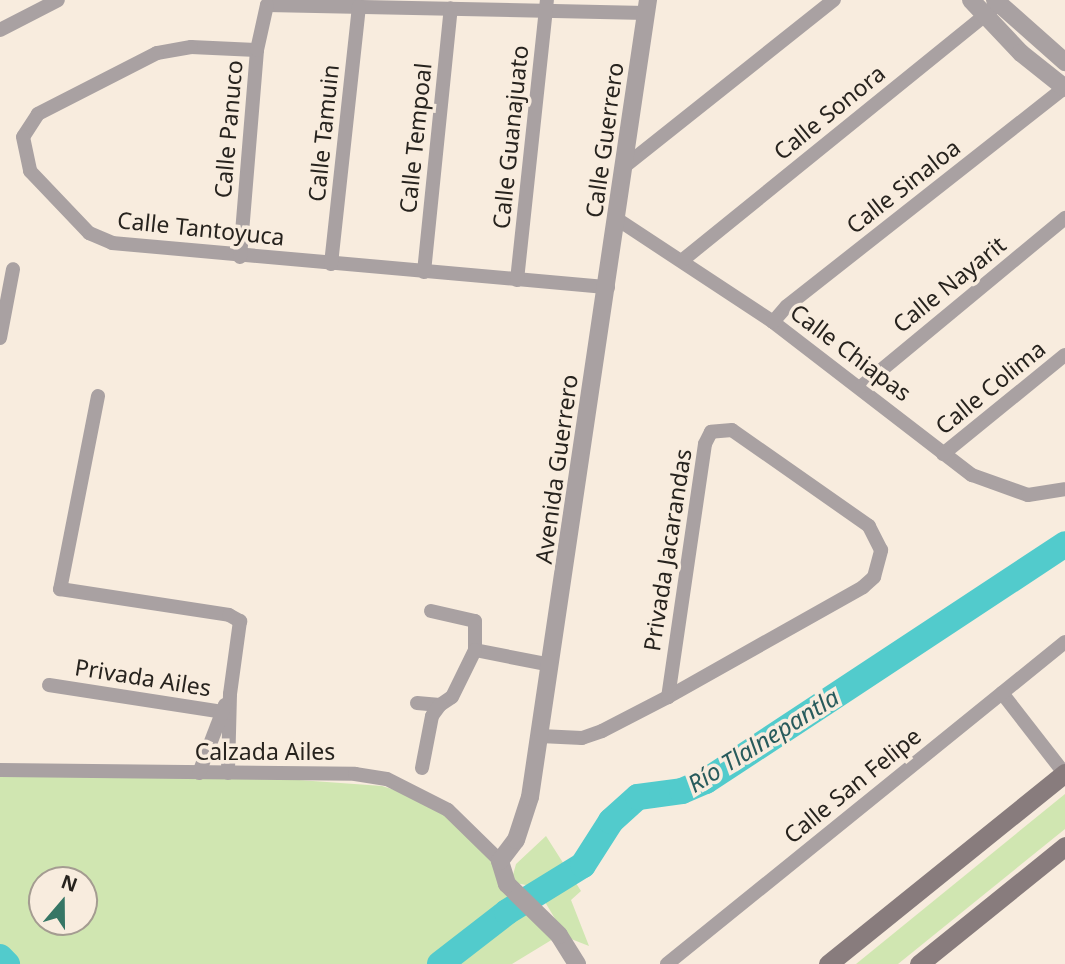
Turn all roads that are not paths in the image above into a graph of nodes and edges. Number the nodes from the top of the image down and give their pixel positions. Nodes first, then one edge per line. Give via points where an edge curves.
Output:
1 (58, 0) edge
2 (834, 0) edge
3 (971, 0) edge
4 (999, 1) edge
5 (265, 2) edge
6 (314, 3) edge
7 (547, 4) edge
8 (647, 6) edge
9 (359, 7) junction
10 (451, 8) junction
11 (984, 16) junction
12 (0, 30) edge
13 (257, 50) junction
14 (1065, 62) edge
15 (1064, 88) edge
16 (625, 166) junction
17 (1065, 218) edge
18 (617, 219) junction
19 (240, 257) junction
20 (684, 259) junction
21 (331, 264) junction
22 (13, 269) dead end
23 (424, 272) junction
24 (517, 280) junction
25 (608, 287) junction
26 (773, 322) junction
27 (0, 338) edge
28 (1065, 355) edge
29 (862, 386) junction
30 (98, 396) dead end
31 (943, 454) junction
32 (1065, 489) edge
33 (431, 611) dead end
34 (1065, 642) edge
35 (475, 650) junction
36 (552, 662) junction
37 (49, 685) dead end
38 (1002, 693) junction
39 (668, 697) junction
40 (417, 703) dead end
41 (440, 705) junction
42 (226, 713) junction
43 (540, 736) junction
44 (422, 768) dead end
45 (0, 770) edge
46 (199, 773) junction
47 (228, 773) junction
48 (1065, 773) edge
49 (1065, 846) edge
50 (500, 861) junction
51 (577, 964) edge
52 (667, 964) edge
53 (828, 964) edge
54 (919, 964) edge

1 - 12 street
2 - 16 street
3 - 11 street
4 - 11 street, Calle Sonora
4 - 14 street
5 - 6 street
5 - 13 street, Calle Panuco
6 - 9 street
7 - 8 street
7 - 10 street
7 - 24 street, Calle Guanajuato
8 - 16 street, Calle Guerrero
9 - 10 street
9 - 21 street, Calle Tamuin
10 - 23 street, Calle Tempoal
11 - 15 street
11 - 20 street, Calle Sonora
13 - 19 street, Calle Panuco
13 - 19 street, Calle Tantoyuca via 191,47 157,53 38,114 23,137 30,171 89,233 112,243
15 - 26 street, Calle Sinaloa via 787,306
16 - 18 street, Calle Guerrero
17 - 29 street, Calle Nayarit
18 - 20 street, Calle Chiapas
18 - 25 street, Calle Guerrero
19 - 21 street, Calle Tantoyuca
20 - 26 street, Calle Chiapas
21 - 23 street, Calle Tantoyuca
22 - 27 street
23 - 24 street, Calle Tantoyuca
24 - 25 street, Calle Tantoyuca
25 - 36 street, Avenida Guerrero
26 - 29 street, Calle Chiapas
28 - 31 street, Calle Colima
29 - 31 street, Calle Chiapas
30 - 42 street via 60,589 229,615 240,621
31 - 32 street, Calle Chiapas via 999,487 1028,495
33 - 35 street via 475,621
34 - 38 street, Calle San Felipe
35 - 36 street
35 - 41 street via 462,682
36 - 43 street, Avenida Guerrero
37 - 42 street, Privada Ailes
38 - 48 street
38 - 52 street, Calle San Felipe
39 - 39 street, Privada Jacarandas via 863,587 880,564 881,550 869,526 732,430 711,432 705,444
39 - 43 street, Privada Jacarandas via 582,738
40 - 41 street
41 - 44 street via 428,730
42 - 46 street
42 - 47 street
43 - 50 street, Avenida Guerrero via 525,820
45 - 46 street, Calzada Ailes
46 - 47 street, Calzada Ailes
47 - 50 street, Calzada Ailes via 355,774 387,779 447,810
48 - 53 main road
49 - 54 main road
50 - 51 street via 512,890 559,935

